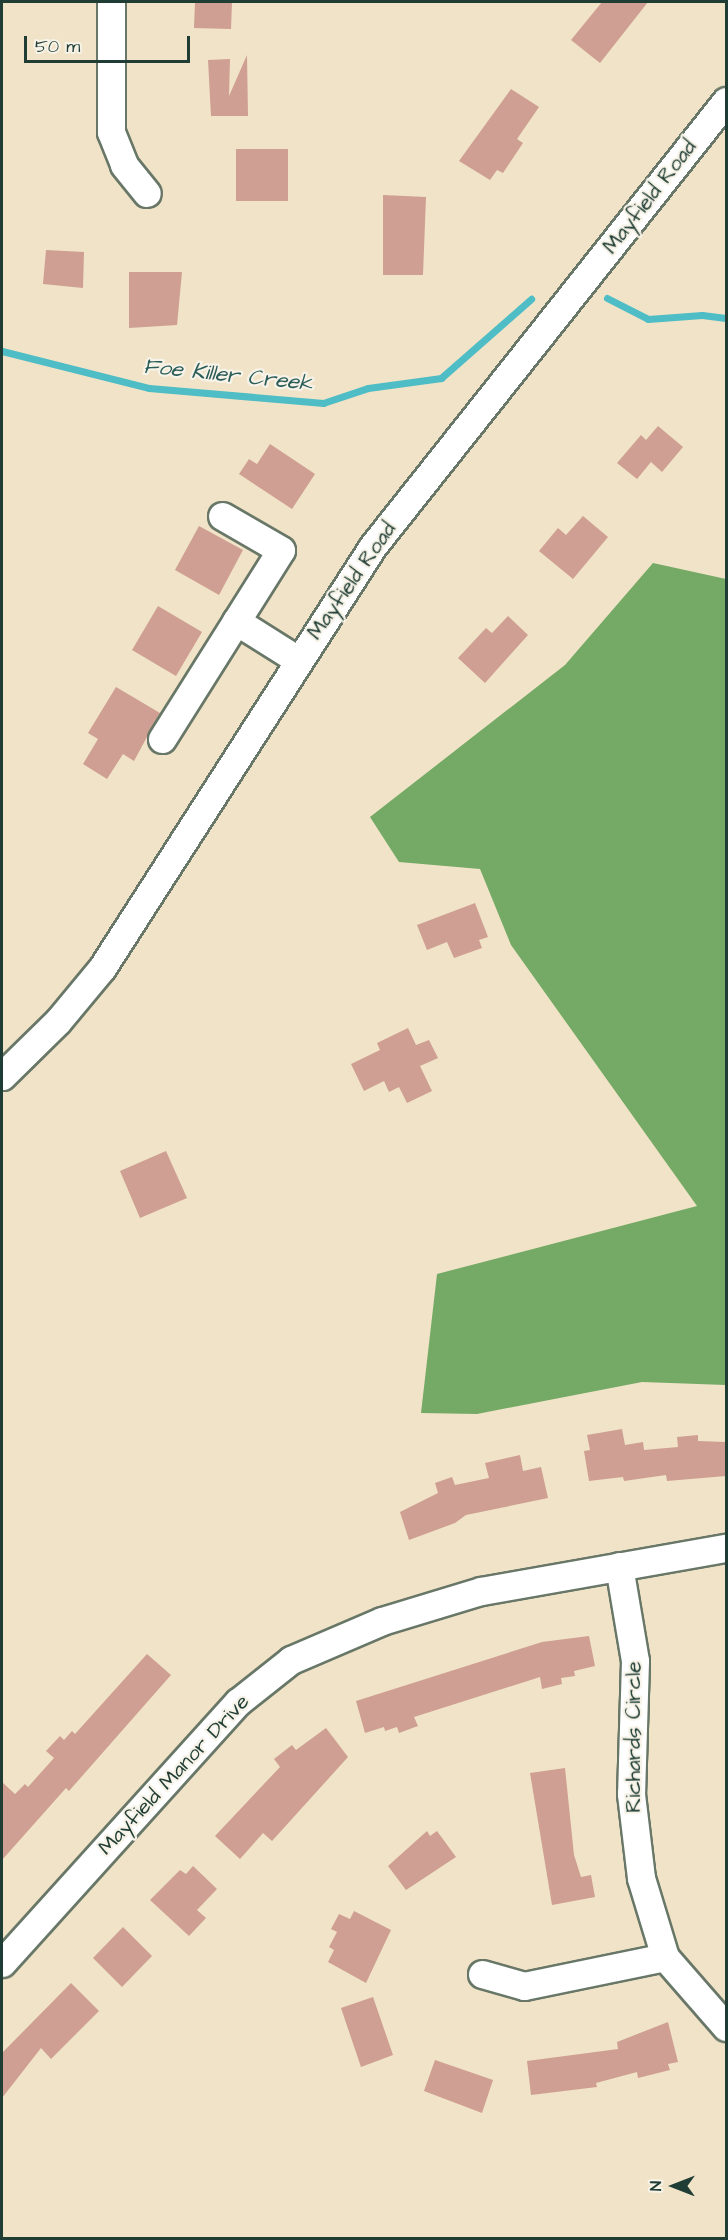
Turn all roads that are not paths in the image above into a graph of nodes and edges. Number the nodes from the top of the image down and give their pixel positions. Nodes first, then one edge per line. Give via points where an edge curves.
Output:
1 (111, 2) edge
2 (726, 101) edge
3 (147, 193) dead end
4 (222, 516) dead end
5 (236, 621) junction
6 (298, 660) junction
7 (162, 739) dead end
8 (2, 1076) edge
9 (726, 1548) edge
10 (619, 1566) junction
11 (666, 1957) junction
12 (2, 1963) edge
13 (482, 1974) dead end
14 (726, 2027) edge

1 - 3 street via 111,132 124,165
2 - 6 street, Mayfield Road via 373,546
4 - 5 street via 281,550
5 - 6 street
5 - 7 street
6 - 8 street, Mayfield Road via 102,968 58,1021
9 - 10 street, Mayfield Manor Drive
10 - 11 street, Richards Circle via 635,1660 632,1804 641,1878
10 - 12 street, Mayfield Manor Drive via 481,1591 382,1621 291,1660 238,1702
11 - 13 street via 524,1986
11 - 14 street, Richards Circle

